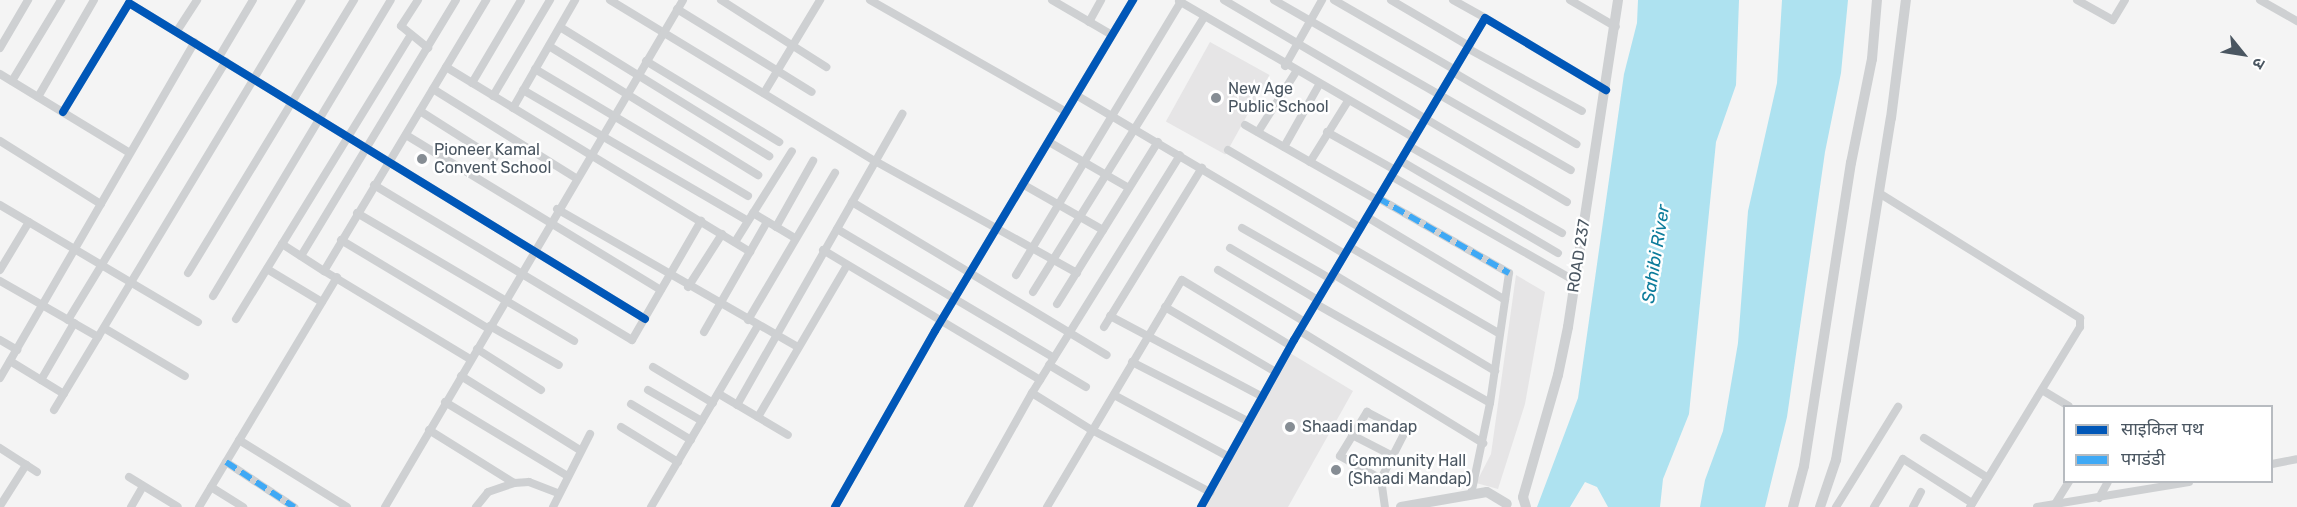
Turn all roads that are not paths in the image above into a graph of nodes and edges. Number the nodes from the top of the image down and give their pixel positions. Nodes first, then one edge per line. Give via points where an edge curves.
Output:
1 (28, 0) edge
2 (61, 0) edge
3 (94, 0) edge
4 (197, 0) edge
5 (253, 0) edge
6 (301, 0) edge
7 (354, 0) edge
8 (391, 0) edge
9 (418, 0) edge
10 (456, 0) edge
11 (486, 0) edge
12 (520, 0) edge
13 (550, 0) edge
14 (575, 0) edge
15 (683, 0) edge
16 (721, 0) edge
17 (820, 0) edge
18 (870, 0) edge
19 (1052, 0) edge
20 (1101, 0) edge
21 (1133, 0) edge
22 (1224, 0) edge
23 (1274, 0) edge
24 (1322, 0) edge
25 (1334, 0) edge
26 (1390, 0) edge
27 (1453, 0) edge
28 (1570, 0) edge
29 (1618, 0) edge
30 (1876, 0) edge
31 (1906, 0) edge
32 (2077, 0) edge
33 (2125, 0) edge
34 (2260, 0) edge
35 (127, 1) edge
36 (613, 1) edge
37 (1179, 1) edge
38 (1066, 3) edge
39 (677, 9) junction
40 (1205, 16) junction
41 (1485, 18) junction
42 (2297, 21) edge
43 (1089, 22) junction
44 (1310, 22) junction
45 (560, 27) junction
46 (1616, 27) junction
47 (177, 32) junction
48 (663, 32) junction
49 (1112, 35) junction
50 (410, 36) junction
51 (195, 42) junction
52 (1298, 43) junction
53 (549, 46) junction
54 (792, 46) junction
55 (1468, 47) junction
56 (0, 48) edge
57 (428, 48) junction
58 (222, 59) junction
59 (646, 61) junction
60 (1285, 66) junction
61 (446, 67) junction
62 (826, 67) dead end
63 (535, 69) junction
64 (777, 71) junction
65 (1454, 71) junction
66 (1296, 72) junction
67 (0, 74) edge
68 (636, 77) junction
69 (254, 78) junction
70 (12, 81) junction
71 (472, 83) junction
72 (1319, 85) junction
73 (433, 89) junction
74 (523, 90) junction
75 (1606, 90) junction
76 (812, 92) dead end
77 (764, 93) junction
78 (626, 95) junction
79 (1076, 95) junction
80 (494, 96) junction
81 (1439, 96) junction
82 (38, 97) junction
83 (292, 101) junction
84 (1348, 101) junction
85 (513, 108) junction
86 (420, 111) junction
87 (1582, 111) dead end
88 (63, 112) junction
89 (1066, 112) junction
90 (902, 114) dead end
91 (614, 115) junction
92 (1113, 117) junction
93 (1426, 117) junction
94 (321, 118) junction
95 (1245, 125) dead end
96 (1134, 129) junction
97 (1258, 132) junction
98 (1328, 132) junction
99 (406, 135) junction
100 (348, 136) junction
101 (601, 137) junction
102 (0, 141) edge
103 (778, 142) dead end
104 (1049, 142) junction
105 (1158, 142) junction
106 (1412, 142) junction
107 (1576, 144) dead end
108 (1284, 147) junction
109 (367, 148) junction
110 (1228, 150) dead end
111 (792, 151) dead end
112 (130, 153) junction
113 (590, 155) junction
114 (1180, 155) junction
115 (769, 156) dead end
116 (494, 158) dead end
117 (813, 161) dead end
118 (875, 161) junction
119 (1401, 161) junction
120 (390, 162) junction
121 (1310, 162) junction
122 (1086, 164) junction
123 (1202, 168) junction
124 (1571, 170) dead end
125 (835, 172) dead end
126 (1393, 173) junction
127 (758, 174) dead end
128 (1105, 175) junction
129 (576, 178) junction
130 (1023, 184) junction
131 (374, 185) junction
132 (1129, 188) junction
133 (1879, 193) junction
134 (748, 196) dead end
135 (1378, 199) junction
136 (852, 202) junction
137 (1567, 202) dead end
138 (101, 204) junction
139 (0, 205) edge
140 (1060, 206) junction
141 (557, 209) junction
142 (357, 213) junction
143 (753, 213) junction
144 (1080, 217) junction
145 (1367, 217) junction
146 (701, 221) junction
147 (748, 221) junction
148 (29, 222) junction
149 (548, 224) junction
150 (772, 224) junction
151 (1242, 228) dead end
152 (1361, 228) junction
153 (837, 229) junction
154 (996, 229) junction
155 (1103, 230) junction
156 (1562, 233) dead end
157 (722, 234) junction
158 (795, 238) junction
159 (341, 240) junction
160 (735, 243) junction
161 (282, 244) junction
162 (1032, 248) junction
163 (1230, 248) dead end
164 (74, 250) junction
165 (823, 250) junction
166 (1348, 250) junction
167 (535, 251) junction
168 (750, 252) junction
169 (1558, 253) dead end
170 (301, 256) junction
171 (1053, 260) junction
172 (100, 264) junction
173 (847, 265) junction
174 (267, 269) junction
175 (0, 270) edge
176 (1218, 270) dead end
177 (324, 271) junction
178 (188, 273) dead end
179 (522, 273) junction
180 (1077, 273) junction
181 (969, 274) junction
182 (1016, 275) dead end
183 (669, 276) junction
184 (336, 277) junction
185 (1332, 277) junction
186 (0, 281) edge
187 (1575, 281) junction
188 (132, 282) junction
189 (688, 287) junction
190 (661, 290) junction
191 (1033, 292) dead end
192 (213, 296) dead end
193 (954, 299) junction
194 (505, 300) junction
195 (1505, 300) junction
196 (322, 302) junction
197 (1317, 302) junction
198 (720, 304) junction
199 (1058, 304) dead end
200 (42, 305) junction
201 (1165, 307) junction
202 (1110, 316) junction
203 (236, 319) dead end
204 (645, 319) junction
205 (748, 320) junction
206 (941, 321) junction
207 (71, 322) junction
208 (198, 322) dead end
209 (1305, 322) junction
210 (758, 326) junction
211 (489, 327) junction
212 (1104, 327) dead end
213 (104, 328) junction
214 (1299, 331) junction
215 (704, 332) dead end
216 (1069, 333) junction
217 (1500, 334) junction
218 (777, 336) junction
219 (1146, 336) junction
220 (98, 337) junction
221 (0, 340) edge
222 (574, 341) dead end
223 (1291, 346) junction
224 (798, 347) junction
225 (477, 349) junction
226 (17, 350) junction
227 (1107, 355) dead end
228 (471, 359) junction
229 (1051, 361) junction
230 (10, 362) junction
231 (1132, 362) junction
232 (559, 365) dead end
233 (653, 367) dead end
234 (1495, 371) junction
235 (1276, 372) junction
236 (185, 376) dead end
237 (461, 376) junction
238 (0, 378) edge
239 (41, 380) junction
240 (1040, 380) junction
241 (1086, 387) dead end
242 (542, 390) dead end
243 (648, 390) dead end
244 (2042, 390) junction
245 (1032, 393) junction
246 (64, 394) junction
247 (719, 394) junction
248 (1114, 395) junction
249 (1263, 397) junction
250 (445, 402) junction
251 (713, 403) junction
252 (1490, 403) junction
253 (631, 404) dead end
254 (737, 405) junction
255 (2067, 405) edge
256 (1898, 407) dead end
257 (54, 410) dead end
258 (758, 417) junction
259 (702, 421) junction
260 (1249, 422) junction
261 (621, 427) dead end
262 (429, 430) junction
263 (1092, 430) junction
264 (590, 434) dead end
265 (788, 435) dead end
266 (1352, 435) junction
267 (1924, 438) dead end
268 (239, 440) junction
269 (691, 440) junction
270 (1483, 443) junction
271 (0, 448) edge
272 (580, 450) junction
273 (1393, 456) junction
274 (1229, 458) junction
275 (2297, 459) edge
276 (226, 462) junction
277 (678, 462) junction
278 (2273, 464) edge
279 (26, 465) junction
280 (38, 472) dead end
281 (566, 475) junction
282 (129, 477) dead end
283 (1988, 478) junction
284 (1381, 479) junction
285 (513, 483) junction
286 (2068, 483) edge
287 (2107, 483) edge
288 (2183, 483) edge
289 (143, 486) junction
290 (211, 487) junction
291 (1210, 492) junction
292 (1921, 492) dead end
293 (558, 493) junction
294 (1467, 495) junction
295 (2099, 498) junction
296 (2055, 504) junction
297 (4, 505) edge
298 (1508, 505) edge
299 (1971, 505) edge
300 (1529, 506) edge
301 (131, 507) edge
302 (178, 507) edge
303 (200, 507) edge
304 (243, 507) edge
305 (294, 507) edge
306 (347, 507) edge
307 (385, 507) edge
308 (476, 507) edge
309 (553, 507) edge
310 (651, 507) edge
311 (836, 507) edge
312 (968, 507) edge
313 (1047, 507) edge
314 (1202, 507) edge
315 (1385, 507) edge
316 (1401, 507) edge
317 (1458, 507) edge
318 (1793, 507) edge
319 (1820, 507) edge
320 (1836, 507) edge
321 (1874, 507) edge
322 (1913, 507) edge
323 (2040, 507) edge

1 - 56 street
2 - 70 street
3 - 82 street
4 - 47 street
5 - 58 street
6 - 69 street
7 - 83 street
8 - 94 street
9 - 50 street via 401,26
10 - 57 street
11 - 61 street
12 - 71 street
13 - 80 street
14 - 45 street
15 - 39 street
16 - 54 street
17 - 54 street
18 - 89 street
19 - 38 street
20 - 43 street
21 - 49 street
22 - 52 street
23 - 44 street
24 - 44 street
25 - 65 street
26 - 55 street
27 - 41 street
28 - 46 street
29 - 46 street, ROAD 237
30 - 318 street via 1872,59 1851,163 1804,466
31 - 133 street
32 - 33 street via 2113,20
34 - 42 street
35 - 47 street
35 - 88 street
36 - 48 street
37 - 40 street
37 - 92 street
38 - 43 street
39 - 48 street
39 - 64 street
40 - 60 street
40 - 96 street
41 - 55 street
41 - 75 street
43 - 49 street
44 - 52 street
44 - 81 street
45 - 53 street
45 - 68 street
46 - 75 street, ROAD 237
47 - 51 street
48 - 59 street
48 - 77 street
49 - 79 street
50 - 57 street
50 - 100 street
51 - 58 street
51 - 112 street
52 - 60 street
52 - 93 street
53 - 63 street
53 - 78 street
54 - 62 street
54 - 64 street
55 - 65 street
55 - 87 street
57 - 109 street
58 - 69 street
58 - 172 street
59 - 68 street
59 - 103 street
60 - 66 street
61 - 71 street
61 - 73 street
63 - 74 street
63 - 91 street
64 - 76 street
64 - 77 street
65 - 81 street
65 - 107 street
66 - 72 street
66 - 97 street
67 - 70 street
68 - 78 street
68 - 115 street
69 - 83 street
69 - 188 street
70 - 82 street
71 - 80 street
72 - 84 street
72 - 108 street
73 - 86 street
73 - 129 street
74 - 85 street
74 - 101 street
75 - 187 street, ROAD 237
77 - 118 street
78 - 91 street
78 - 127 street
79 - 89 street
79 - 92 street
80 - 85 street
81 - 93 street
81 - 124 street
82 - 88 street
83 - 94 street
83 - 178 street
84 - 98 street
84 - 106 street
85 - 113 street
86 - 99 street
86 - 116 street
88 - 112 street
89 - 104 street
90 - 118 street
91 - 101 street
91 - 134 street
92 - 96 street
92 - 122 street
93 - 106 street
93 - 137 street
94 - 100 street
94 - 192 street
95 - 97 street
96 - 105 street
96 - 128 street
97 - 108 street
98 - 121 street
98 - 126 street
99 - 120 street
99 - 149 street
100 - 109 street
100 - 161 street
101 - 113 street
101 - 147 street
102 - 138 street
104 - 122 street
104 - 130 street
105 - 114 street
105 - 132 street
106 - 119 street
106 - 156 street
108 - 121 street
109 - 120 street
109 - 170 street
110 - 152 street
111 - 143 street
112 - 138 street
113 - 129 street
113 - 146 street
114 - 123 street
114 - 216 street
117 - 150 street
118 - 136 street
118 - 154 street
119 - 126 street
119 - 169 street
120 - 131 street
120 - 167 street
121 - 135 street
122 - 128 street
122 - 140 street
123 - 166 street
123 - 202 street
125 - 158 street
126 - 135 street
126 - 187 street
128 - 132 street
128 - 144 street
129 - 141 street
130 - 140 street
130 - 154 street
131 - 142 street
131 - 179 street
132 - 155 street
133 - 244 street via 2079,315 2080,327
133 - 319 street via 1836,460
135 - 145 street
135 - 195 street via 1509,273
136 - 153 street
136 - 181 street
138 - 164 street
139 - 148 street
140 - 144 street
140 - 162 street
141 - 149 street
141 - 183 street
142 - 159 street
142 - 194 street
143 - 147 street
143 - 150 street
144 - 155 street
144 - 171 street
145 - 152 street
145 - 195 street
146 - 157 street
146 - 183 street
147 - 160 street
148 - 164 street
148 - 175 street
149 - 167 street
149 - 190 street
150 - 158 street
150 - 168 street
151 - 185 street
152 - 166 street
153 - 165 street
153 - 193 street
154 - 162 street
154 - 181 street
155 - 180 street
157 - 160 street
157 - 189 street
158 - 205 street
159 - 177 street
159 - 211 street
160 - 168 street
161 - 170 street
161 - 174 street
162 - 171 street
162 - 182 street
163 - 197 street
164 - 172 street
164 - 200 street
165 - 173 street
165 - 218 street
166 - 185 street
166 - 217 street
167 - 179 street
167 - 204 street
168 - 198 street
170 - 177 street
171 - 180 street
171 - 191 street
172 - 188 street
172 - 207 street
173 - 206 street
173 - 224 street
174 - 196 street
174 - 203 street
176 - 209 street
177 - 184 street
179 - 194 street
179 - 204 street via 632,340
180 - 199 street
181 - 193 street
181 - 216 street
183 - 189 street
183 - 190 street
184 - 196 street
184 - 228 street
185 - 197 street
185 - 234 street
186 - 200 street
187 - 300 street, ROAD 237 via 1558,375 1523,497
188 - 208 street
188 - 213 street
189 - 198 street
190 - 204 street
193 - 206 street
193 - 229 street
194 - 211 street
194 - 222 street
195 - 217 street
196 - 268 street
197 - 209 street
197 - 252 street
198 - 205 street
198 - 215 street
200 - 207 street
200 - 226 street
201 - 219 street
201 - 223 street via 1182,280
201 - 235 street
202 - 212 street
202 - 219 street
205 - 210 street
206 - 240 street
206 - 311 street
207 - 220 street
207 - 239 street
209 - 214 street
210 - 218 street
210 - 247 street
211 - 225 street
211 - 232 street
213 - 220 street
213 - 236 street
214 - 223 street
214 - 270 street
216 - 227 street
216 - 229 street
217 - 234 street
218 - 224 street
218 - 254 street
219 - 231 street
219 - 249 street
220 - 246 street
221 - 226 street
223 - 235 street
224 - 258 street
225 - 228 street
225 - 242 street
226 - 230 street
228 - 237 street
229 - 240 street
229 - 241 street
230 - 238 street
230 - 239 street
231 - 248 street
231 - 260 street
233 - 251 street
234 - 252 street
235 - 249 street
237 - 250 street
237 - 272 street
239 - 246 street
240 - 245 street
243 - 259 street
244 - 255 street
244 - 283 street
245 - 263 street
245 - 312 street
246 - 257 street
247 - 251 street
247 - 254 street
248 - 263 street
248 - 274 street
249 - 260 street
250 - 262 street
250 - 281 street
251 - 259 street
252 - 270 street
253 - 269 street
254 - 258 street
256 - 320 street
258 - 265 street
259 - 269 street
260 - 274 street
261 - 277 street
262 - 285 street
262 - 307 street
263 - 291 street
263 - 313 street
264 - 272 street
266 - 273 street
266 - 273 street via 1365,413 1370,412 1405,432
266 - 284 street via 1342,458
267 - 283 street
268 - 276 street
268 - 306 street
269 - 277 street
270 - 294 street
271 - 279 street
272 - 281 street
273 - 284 street
274 - 291 street
275 - 278 street
276 - 290 street
276 - 305 street
277 - 310 street
279 - 280 street
279 - 297 street
281 - 293 street
282 - 289 street
283 - 299 street
284 - 315 street
285 - 293 street via 529,482
285 - 308 street via 488,492
286 - 296 street
287 - 295 street
288 - 295 street
289 - 301 street
289 - 302 street
290 - 303 street
290 - 304 street
291 - 314 street
292 - 322 street
293 - 309 street
294 - 298 street via 1492,493
294 - 316 street
294 - 317 street
295 - 296 street
296 - 323 street
298 - 300 street
299 - 321 street via 1903,459

